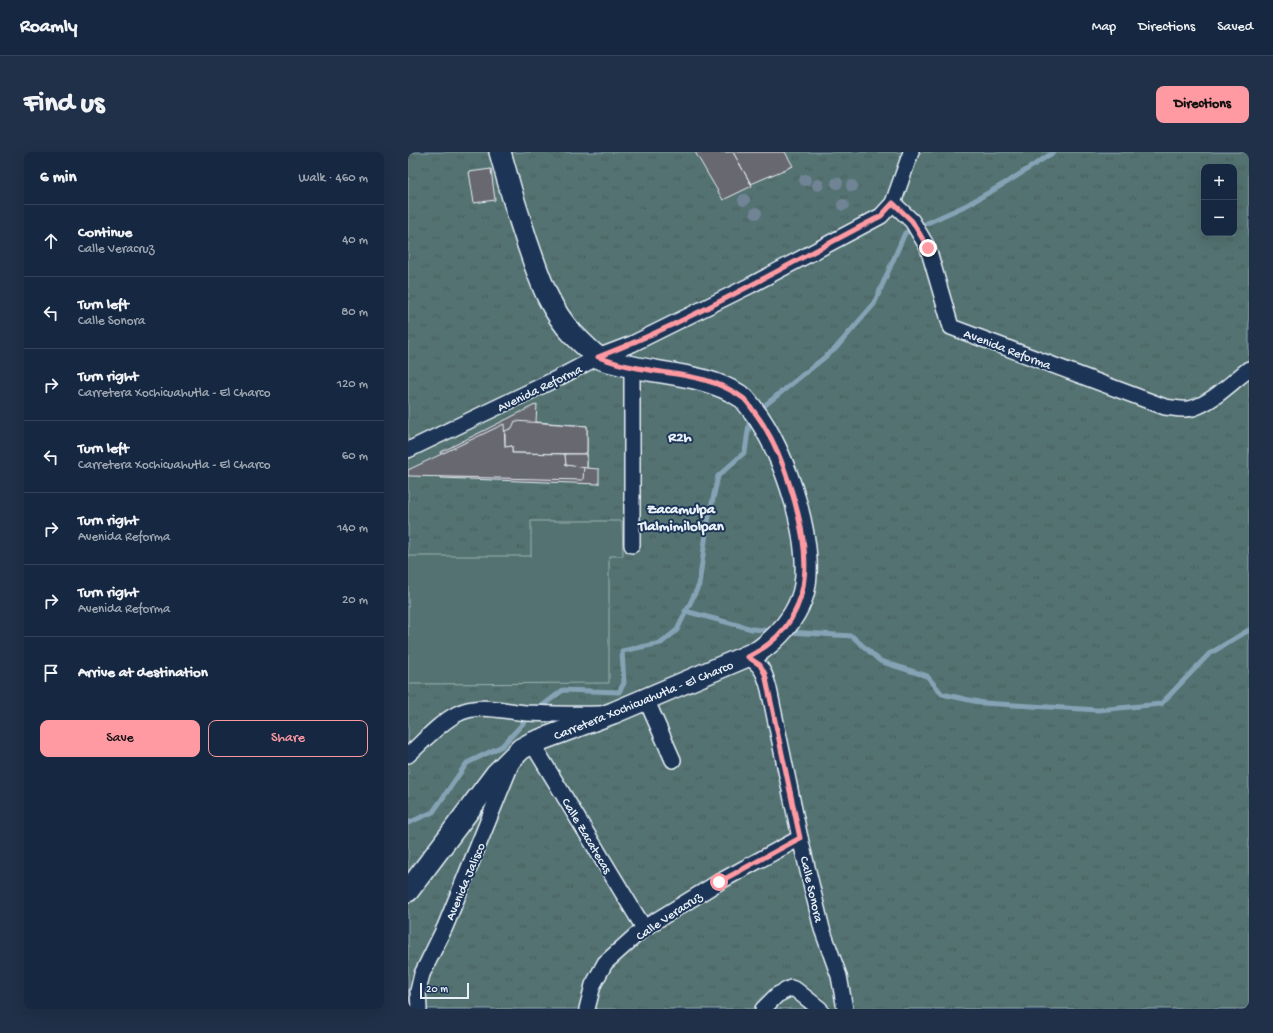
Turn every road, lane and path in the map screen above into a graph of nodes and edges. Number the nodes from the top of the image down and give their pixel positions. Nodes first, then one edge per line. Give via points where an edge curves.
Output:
1 (500, 152) edge
2 (911, 152) edge
3 (893, 203) junction
4 (598, 357) junction
5 (632, 367) junction
6 (1249, 369) edge
7 (408, 450) edge
8 (632, 544) dead end
9 (753, 654) junction
10 (646, 699) junction
11 (613, 713) junction
12 (524, 748) junction
13 (408, 755) edge
14 (673, 760) dead end
15 (800, 838) junction
16 (408, 891) edge
17 (644, 928) junction
18 (419, 1009) edge
19 (587, 1009) edge
20 (763, 1009) edge
21 (820, 1009) edge
22 (845, 1009) edge

1 - 4 main road, Carretera Xochicuahutla - El Charco via 514,204 544,292 562,321
2 - 3 street
3 - 4 street, Avenida Reforma via 881,216 751,285 632,344
3 - 6 street, Avenida Reforma via 912,221 928,248 951,327 1165,407 1187,409 1206,402
4 - 5 main road, Carretera Xochicuahutla - El Charco
4 - 7 street, Avenida Reforma
5 - 8 street
5 - 9 main road, Carretera Xochicuahutla - El Charco via 714,383 744,398 764,424 775,444 796,503 804,539 806,567 801,599 788,622 775,640
9 - 10 main road, Carretera Xochicuahutla - El Charco
9 - 15 street, Calle Sonora via 765,674
10 - 11 main road, Carretera Xochicuahutla - El Charco
10 - 14 street
11 - 12 main road, Carretera Xochicuahutla - El Charco
11 - 13 street via 550,714 495,708 474,709 458,713 442,723
12 - 16 main road, Carretera Xochicuahutla - El Charco via 496,774
12 - 17 street, Calle Zacatecas
12 - 18 street, Avenida Jalisco via 445,928 422,974 418,992
15 - 17 street, Calle Veracruz via 719,882
15 - 22 street, Calle Sonora via 822,929 839,976
17 - 19 street, Calle Veracruz via 605,963 593,985
20 - 21 street via 777,995 791,988

